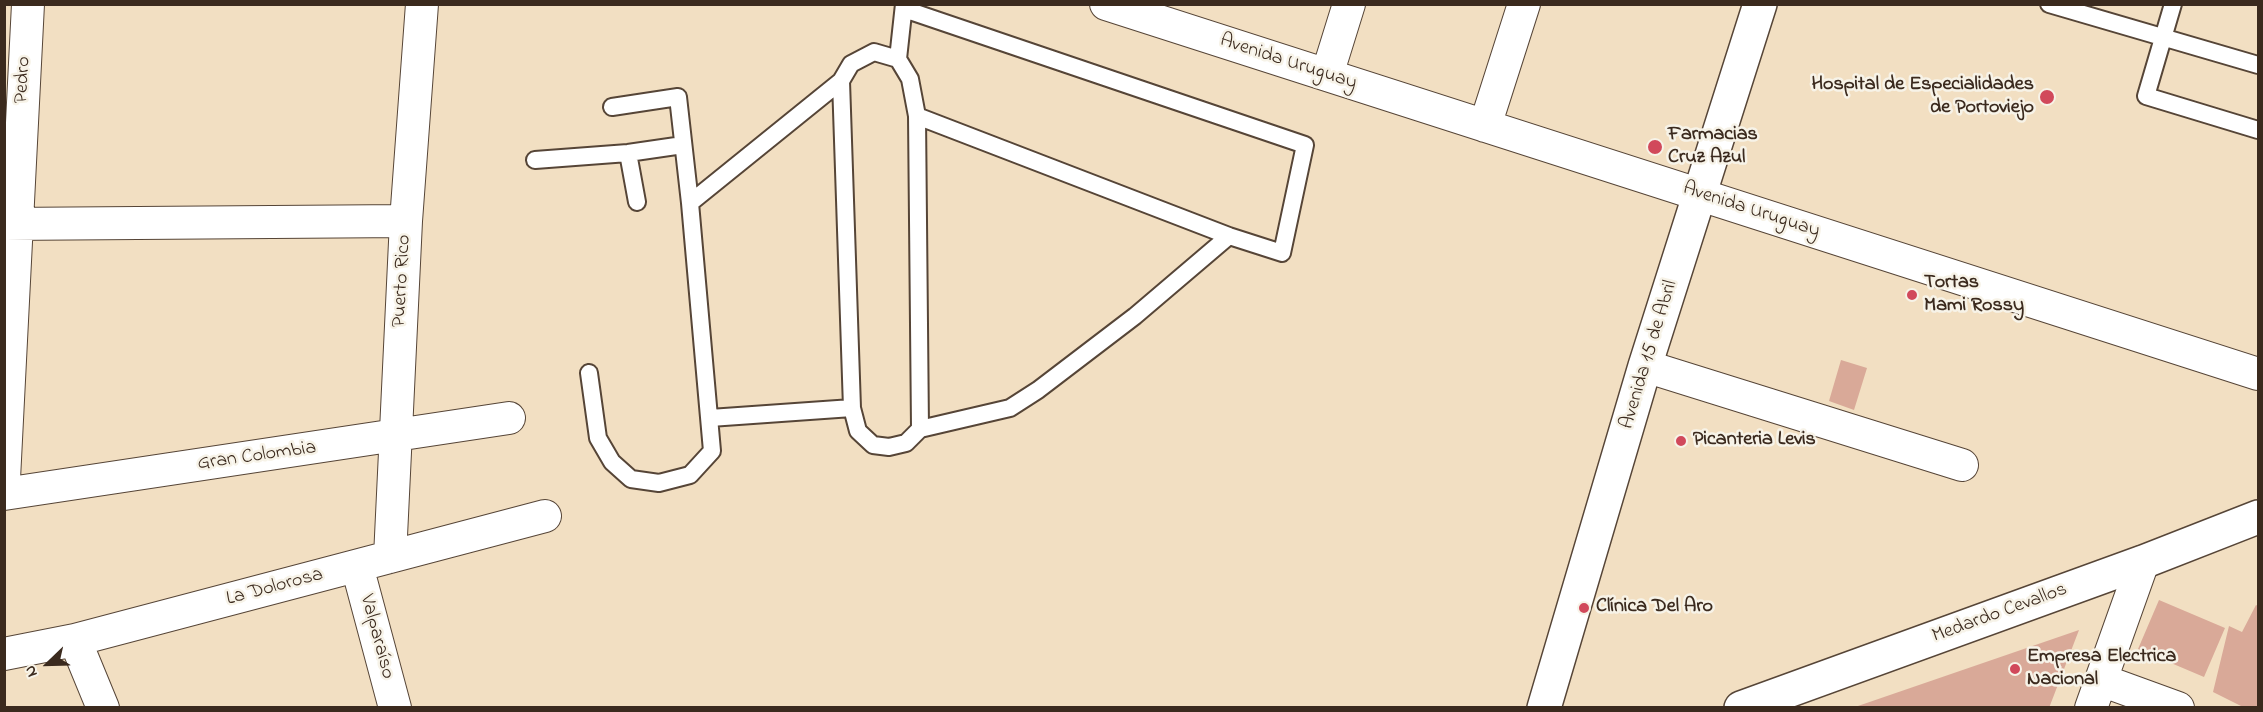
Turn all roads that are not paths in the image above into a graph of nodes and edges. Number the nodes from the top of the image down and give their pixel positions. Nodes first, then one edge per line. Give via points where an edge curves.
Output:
1 (28, 4) edge
2 (422, 4) edge
3 (1106, 4) edge
4 (1349, 4) edge
5 (1524, 4) edge
6 (1760, 4) edge
7 (2049, 4) edge
8 (2173, 4) edge
9 (904, 7) edge
10 (2163, 38) junction
11 (898, 59) junction
12 (2259, 65) edge
13 (1327, 75) junction
14 (841, 81) junction
15 (612, 107) dead end
16 (917, 116) junction
17 (1485, 126) junction
18 (2259, 130) edge
19 (683, 145) junction
20 (628, 153) junction
21 (535, 160) dead end
22 (1701, 195) junction
23 (637, 202) dead end
24 (690, 203) junction
25 (406, 221) junction
26 (10, 224) edge
27 (1229, 236) junction
28 (1645, 366) junction
29 (589, 373) dead end
30 (2259, 374) edge
31 (852, 408) junction
32 (509, 418) dead end
33 (710, 418) junction
34 (920, 429) junction
35 (396, 436) junction
36 (1962, 465) dead end
37 (4, 479) edge
38 (4, 494) edge
39 (545, 516) dead end
40 (2259, 517) edge
41 (390, 558) junction
42 (2143, 562) junction
43 (357, 566) junction
44 (75, 640) junction
45 (4, 654) edge
46 (2096, 694) edge
47 (103, 708) edge
48 (395, 708) edge
49 (1544, 708) edge
50 (1741, 708) edge
51 (2178, 708) edge

1 - 26 street, Pedro
2 - 25 street, Puerto Rico
3 - 13 street, Avenida Uruguay
4 - 13 street
5 - 17 street
6 - 22 main road, Avenida 15 de Abril
7 - 10 lane
8 - 10 lane
9 - 11 lane
9 - 27 lane via 1305,145 1282,253
10 - 12 lane
10 - 18 lane via 2146,96
11 - 14 lane via 874,52 851,64
11 - 16 lane via 910,79
13 - 17 street, Avenida Uruguay
14 - 24 lane
14 - 31 lane
15 - 19 lane via 678,97
16 - 27 lane
16 - 34 lane
17 - 22 street, Avenida Uruguay
19 - 20 lane
19 - 24 lane
20 - 21 lane
20 - 23 lane
22 - 28 main road, Avenida 15 de Abril
22 - 30 street, Avenida Uruguay
24 - 33 lane
25 - 26 street
25 - 35 street, Puerto Rico
26 - 37 street, Pedro
27 - 34 lane via 1135,316 1010,408
28 - 36 street
28 - 49 main road, Avenida 15 de Abril
29 - 33 lane via 598,438 612,462 631,479 659,483 690,475 712,451
31 - 33 lane
31 - 34 lane via 858,431 873,445 906,443
32 - 35 street, Gran Colombia
35 - 38 street, Gran Colombia
35 - 41 street, Puerto Rico
39 - 41 street, La Dolorosa
40 - 42 main road, Medardo Cevallos
41 - 43 street, La Dolorosa
42 - 46 street
42 - 50 main road, Medardo Cevallos
43 - 44 street, La Dolorosa
43 - 48 street, Valparaíso
44 - 45 street, La Dolorosa
44 - 47 street
46 - 51 street

